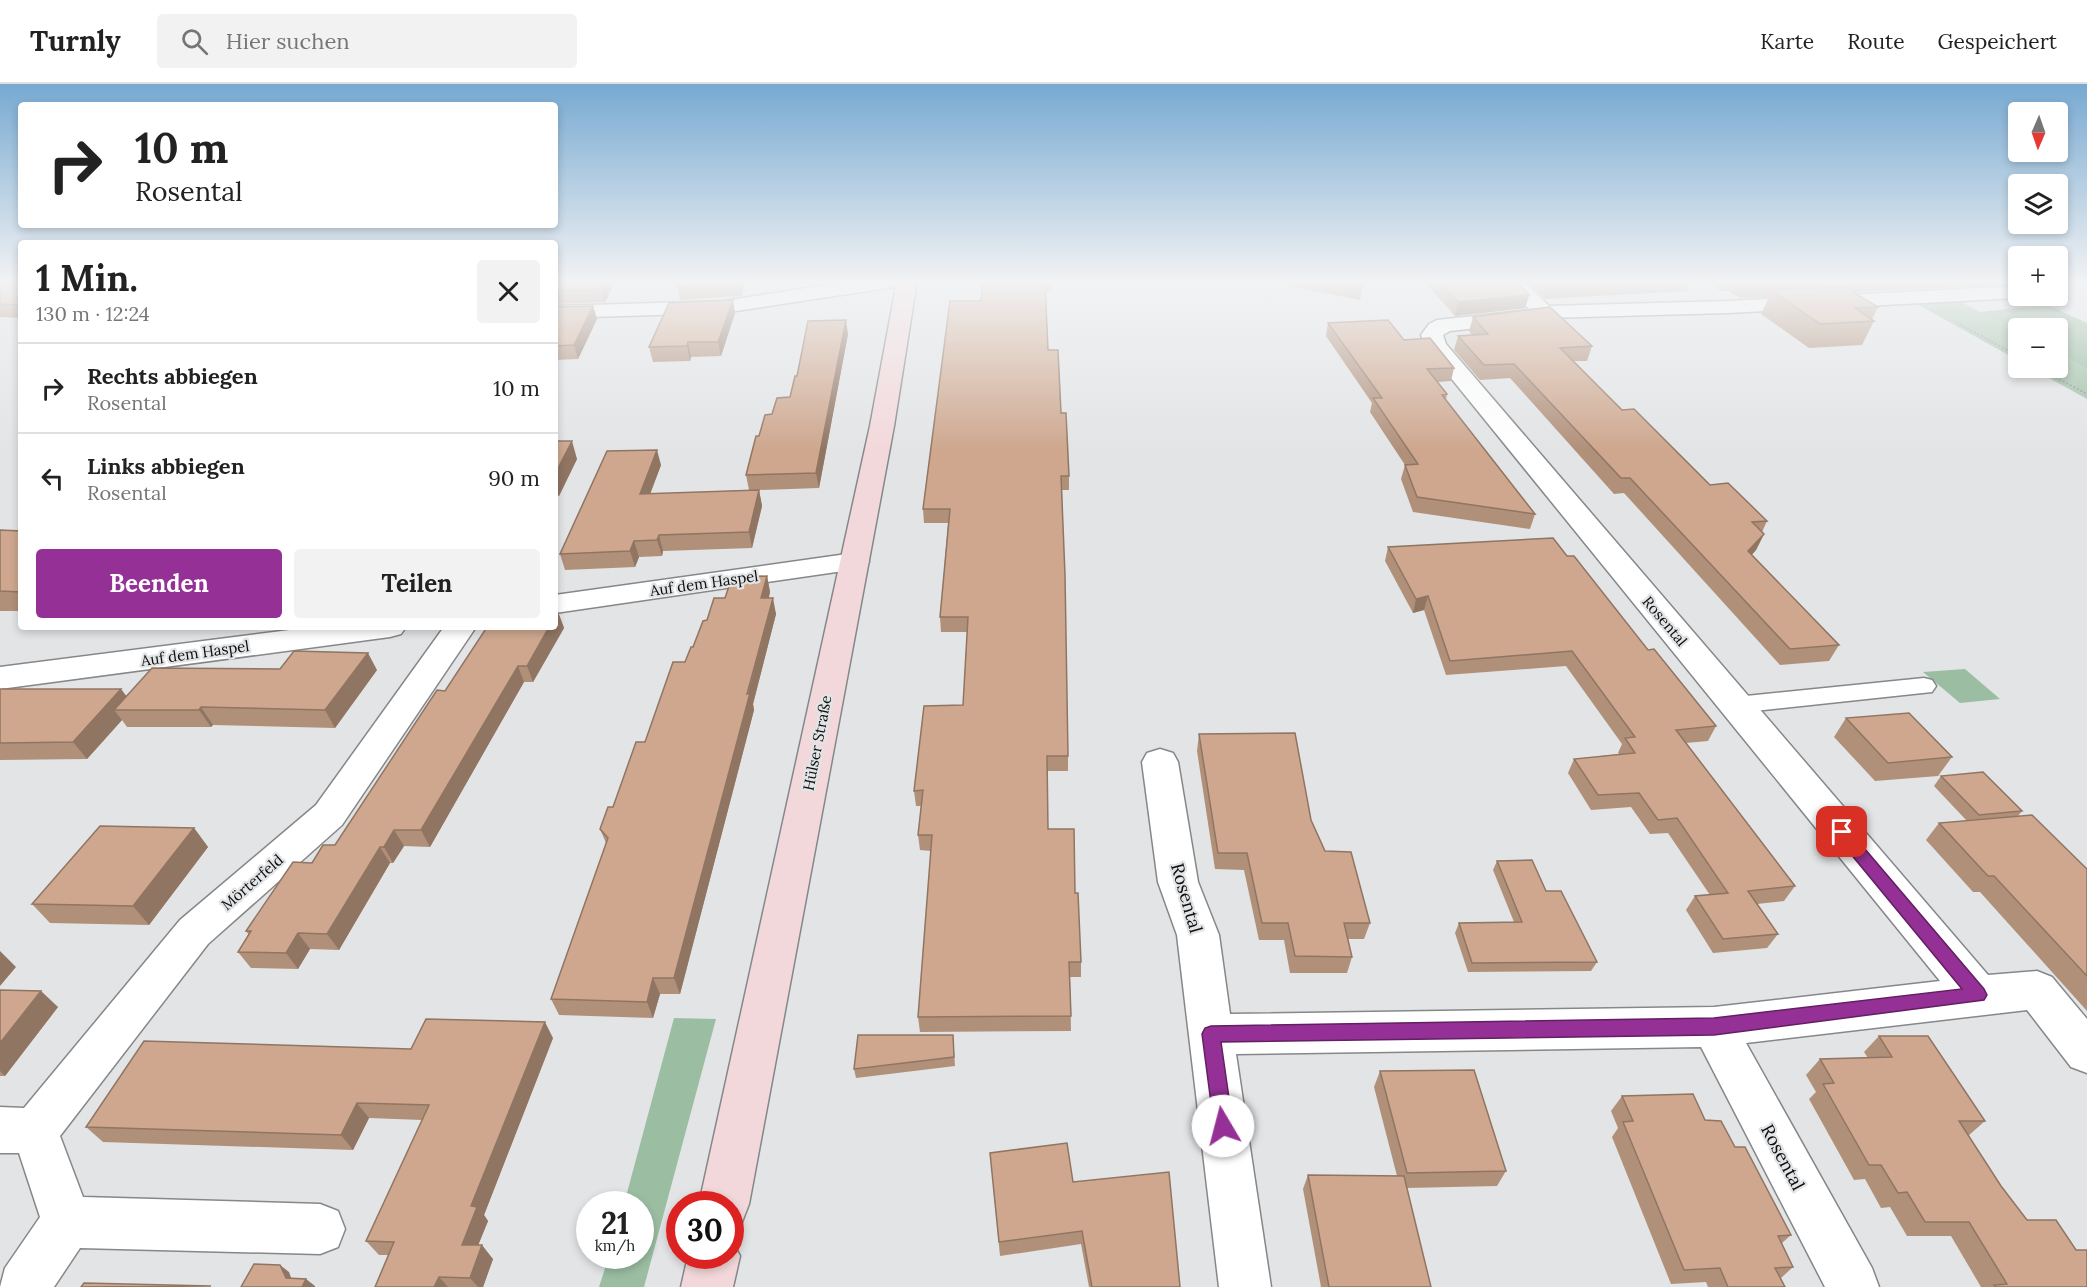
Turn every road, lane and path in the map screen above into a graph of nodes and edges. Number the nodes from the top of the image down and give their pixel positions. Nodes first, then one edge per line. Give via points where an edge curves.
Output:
1 (897, 337) edge
2 (1433, 337) edge
3 (1982, 337) edge
4 (2008, 351) edge
5 (2057, 378) edge
6 (2087, 394) edge
7 (854, 562) junction
8 (558, 604) edge
9 (367, 630) edge
10 (458, 630) edge
11 (0, 678) edge
12 (1924, 686) dead end
13 (1736, 705) junction
14 (1160, 762) dead end
15 (1978, 995) junction
16 (1714, 1027) junction
17 (1211, 1034) junction
18 (2087, 1053) edge
19 (17, 1130) edge
20 (727, 1191) edge
21 (68, 1222) junction
22 (320, 1229) dead end
23 (711, 1269) edge
24 (24, 1287) edge
25 (707, 1287) edge
26 (1245, 1287) edge
27 (1853, 1287) edge

1 - 7 main road, Hülser Straße
2 - 13 street, Rosental via 1436,346
3 - 4 path
5 - 6 path
7 - 8 street, Auf dem Haspel
7 - 20 main road, Hülser Straße
9 - 11 street, Auf dem Haspel
10 - 19 street, Mörterfeld via 329,815 194,932
12 - 13 lane
13 - 15 street, Rosental
14 - 17 street, Rosental via 1178,882 1198,935
15 - 16 street
15 - 18 street via 2037,990
16 - 17 street
16 - 27 street, Rosental
17 - 26 street, Rosental
19 - 21 street, Mörterfeld
21 - 22 street
21 - 24 street
23 - 25 main road

